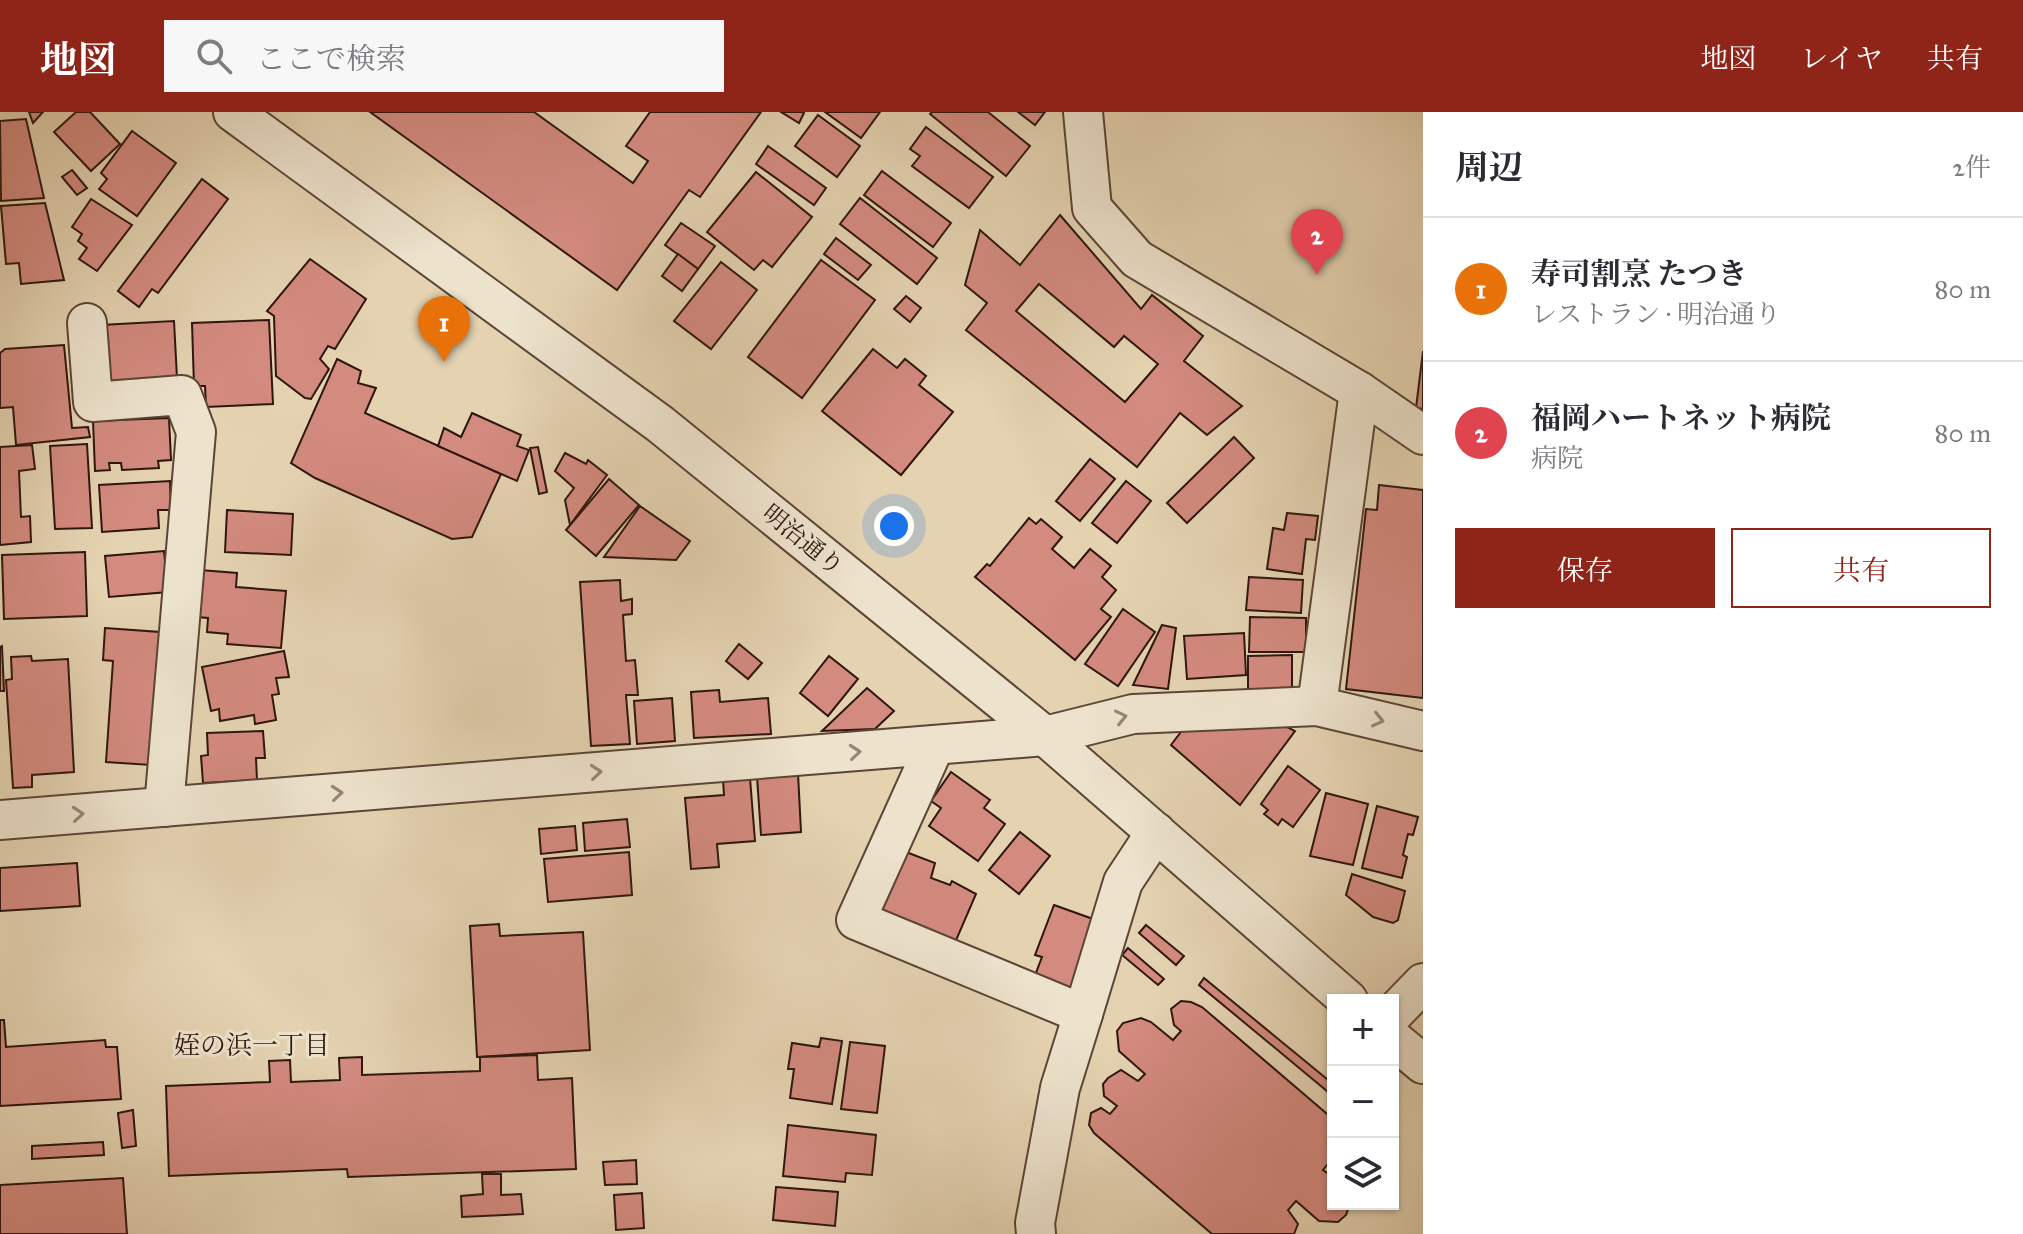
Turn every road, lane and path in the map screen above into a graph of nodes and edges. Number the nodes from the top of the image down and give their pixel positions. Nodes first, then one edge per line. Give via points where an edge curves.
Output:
1 (233, 112) edge
2 (1083, 112) edge
3 (87, 323) dead end
4 (1359, 391) junction
5 (1423, 435) edge
6 (1317, 706) junction
7 (1423, 731) edge
8 (1045, 736) junction
9 (935, 745) junction
10 (164, 807) junction
11 (0, 820) edge
12 (1156, 832) junction
13 (1423, 983) edge
14 (1341, 994) edge
15 (1399, 1008) edge
16 (1083, 1014) junction
17 (1399, 1044) edge
18 (1423, 1064) edge
19 (1036, 1234) edge

1 - 8 street, 明治通り via 660,424
2 - 4 street via 1092,208 1137,259
3 - 10 street via 93,402 182,395 196,432
4 - 5 street
4 - 6 street
6 -> 7 street
8 -> 6 street via 1133,714
8 - 9 street
8 - 12 street, 明治通り
10 -> 9 street
9 - 16 street via 856,920
11 -> 10 street
12 - 14 street, 明治通り
12 - 16 street via 1123,882
13 - 15 street
16 - 19 street via 1060,1088
17 - 18 street

